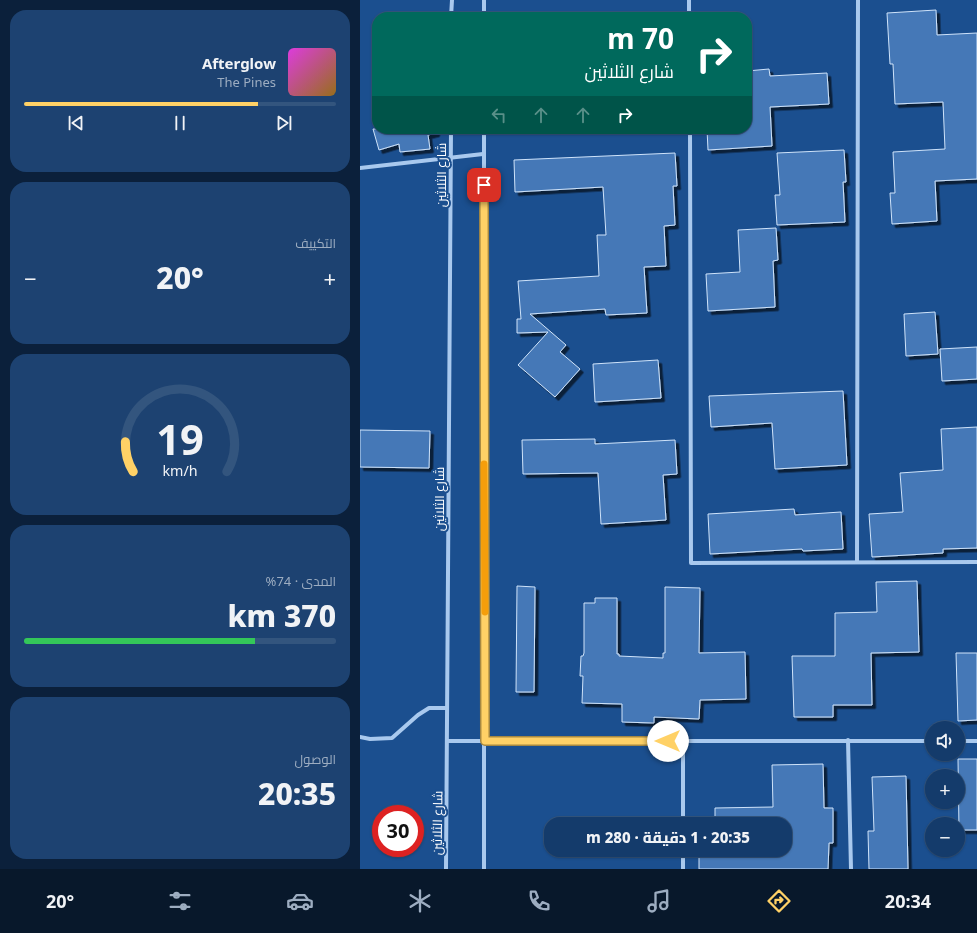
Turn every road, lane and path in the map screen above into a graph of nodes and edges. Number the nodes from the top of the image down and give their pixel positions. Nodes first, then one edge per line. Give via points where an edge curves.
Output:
1 (452, 0) edge
2 (484, 0) edge
3 (689, 0) edge
4 (858, 0) edge
5 (452, 12) edge
6 (484, 12) edge
7 (689, 12) edge
8 (451, 134) edge
9 (484, 134) edge
10 (690, 134) edge
11 (484, 154) junction
12 (451, 157) junction
13 (360, 168) edge
14 (857, 562) junction
15 (977, 562) edge
16 (448, 708) junction
17 (360, 737) edge
18 (848, 740) junction
19 (925, 740) edge
20 (447, 741) junction
21 (485, 741) junction
22 (683, 741) junction
23 (965, 741) edge
24 (977, 741) edge
25 (683, 817) edge
26 (683, 857) edge
27 (446, 869) edge
28 (484, 869) edge
29 (683, 869) edge
30 (851, 869) edge

1 - 5 street
2 - 6 street
3 - 7 street
4 - 14 street
8 - 12 street, شارع الثلاثين
9 - 11 street
10 - 14 street via 691,563
11 - 12 street
11 - 21 street
12 - 13 street
12 - 16 street, شارع الثلاثين
14 - 15 street
16 - 17 street via 429,708 392,738
16 - 20 street, شارع الثلاثين
18 - 19 street
18 - 22 street
18 - 30 street
20 - 21 street
20 - 27 street, شارع الثلاثين
21 - 22 street
21 - 28 street
22 - 25 street
23 - 24 street
26 - 29 street

